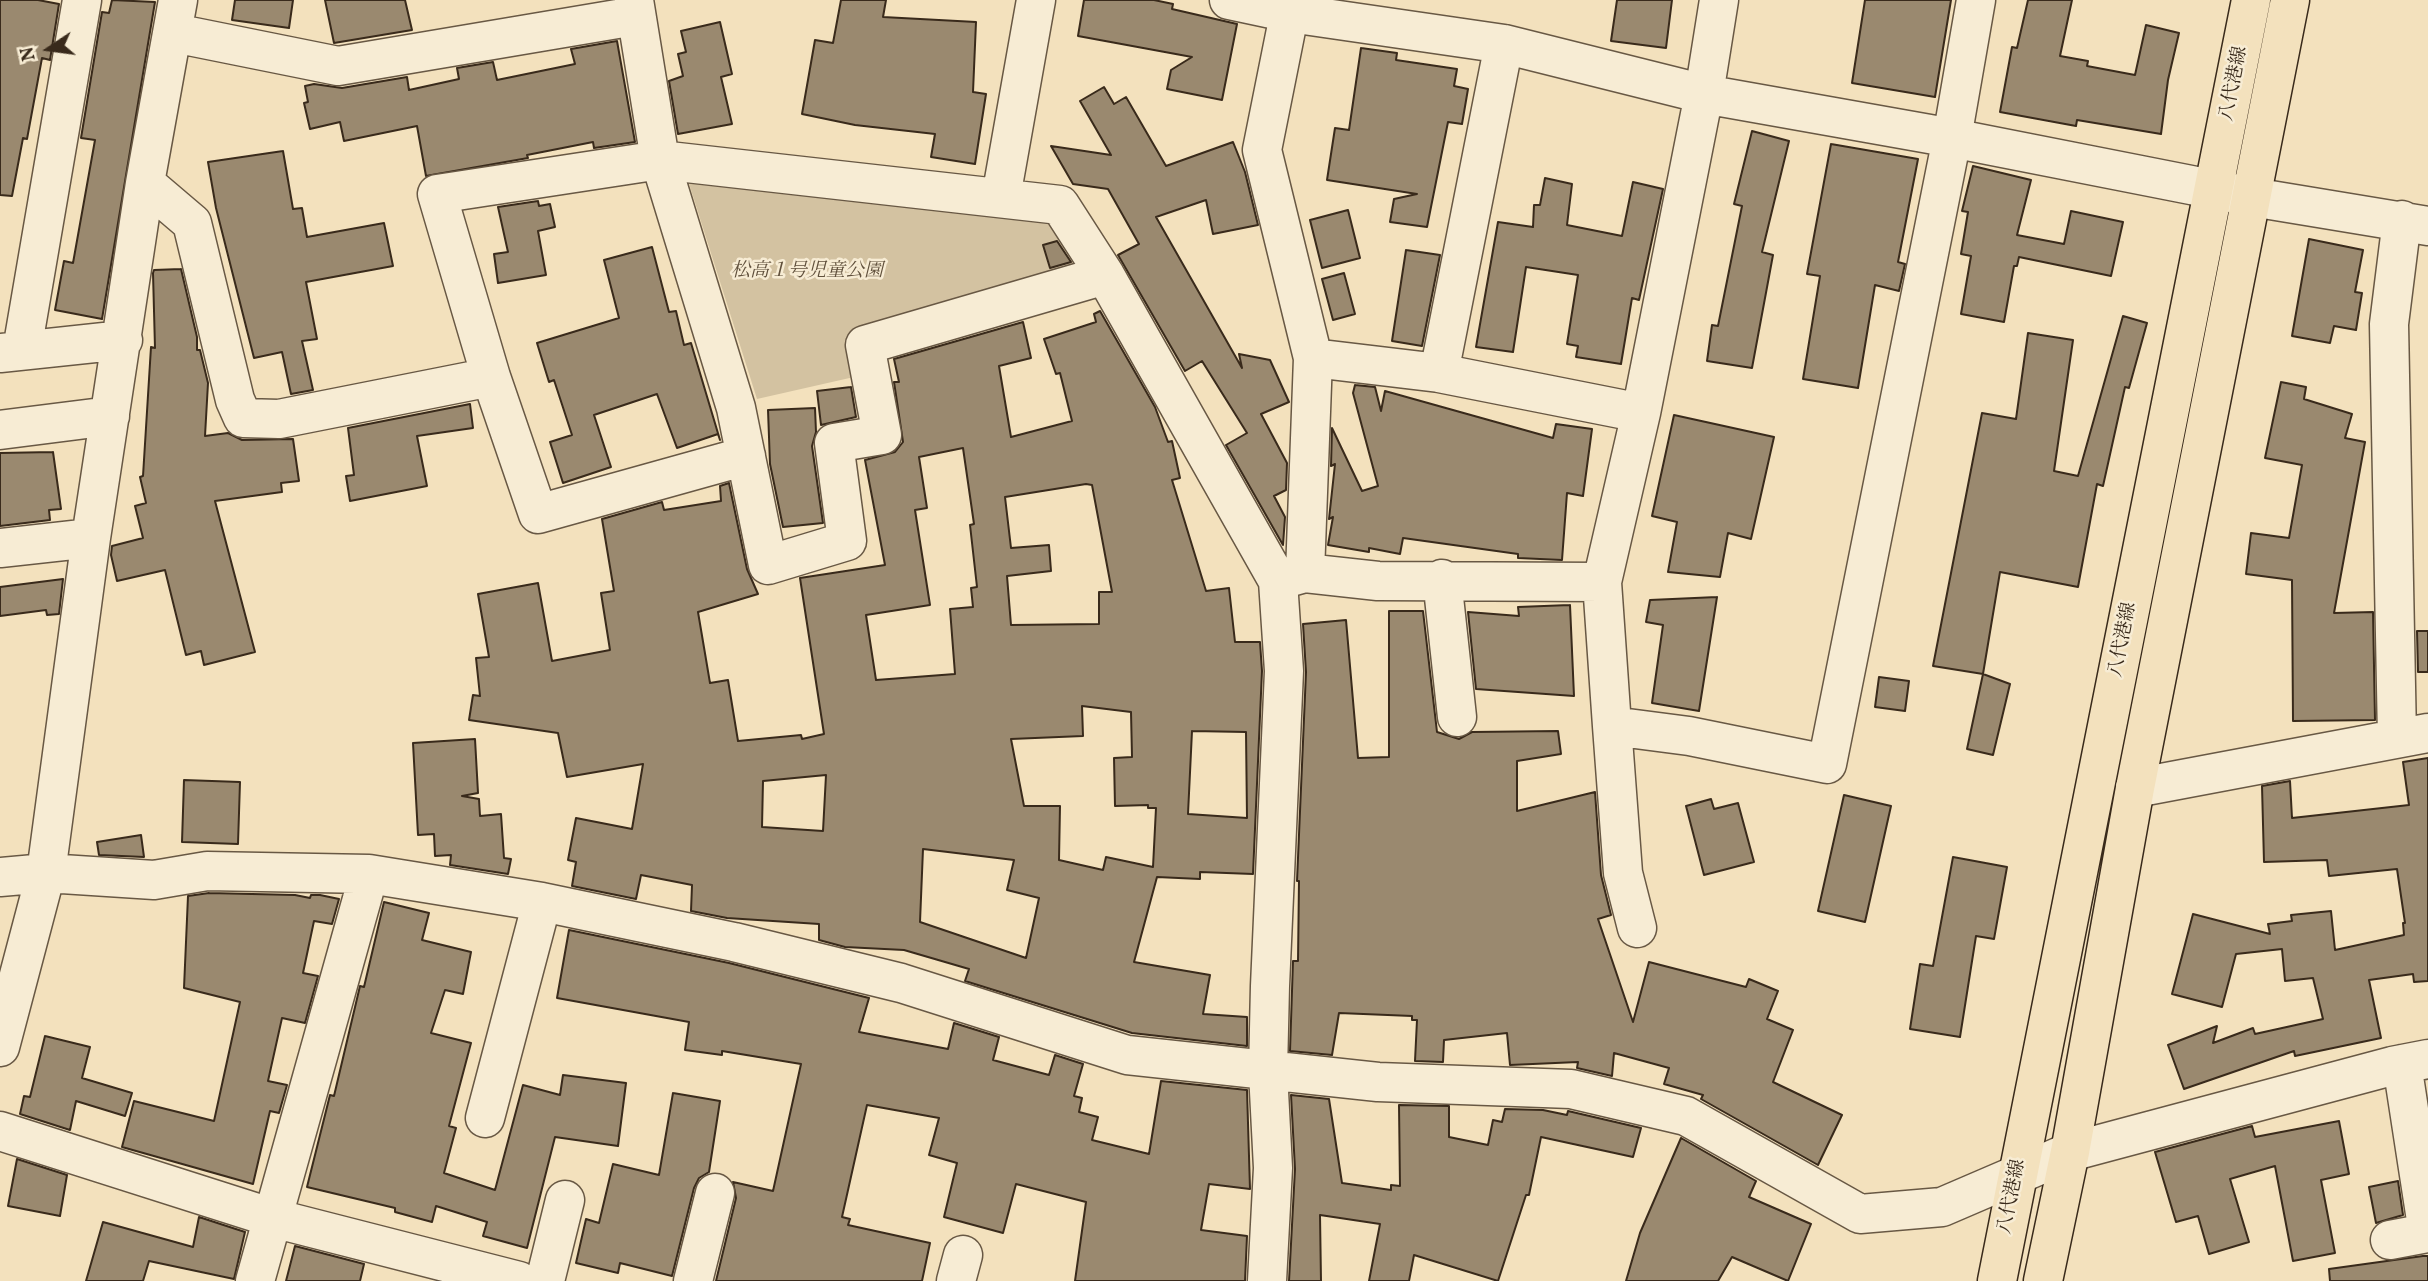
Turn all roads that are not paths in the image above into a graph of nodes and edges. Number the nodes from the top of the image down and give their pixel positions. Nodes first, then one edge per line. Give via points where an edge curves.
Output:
1 (82, 0) edge
2 (1036, 0) edge
3 (1229, 0) edge
4 (1719, 0) edge
5 (1976, 0) edge
6 (2251, 0) edge
7 (2290, 0) edge
8 (1291, 7) edge
9 (635, 8) edge
10 (176, 16) edge
11 (1504, 44) junction
12 (1704, 94) junction
13 (1952, 138) junction
14 (660, 160) junction
15 (145, 183) junction
16 (2214, 189) junction
17 (1001, 197) junction
18 (2252, 197) junction
19 (2415, 223) edge
20 (1105, 275) junction
21 (123, 340) junction
22 (11, 351) edge
23 (1313, 358) junction
24 (1439, 373) junction
25 (491, 377) junction
26 (1641, 413) junction
27 (110, 416) junction
28 (0, 430) edge
29 (746, 456) junction
30 (91, 538) junction
31 (0, 548) edge
32 (1292, 577) junction
33 (1442, 579) junction
34 (1601, 582) junction
35 (1457, 717) dead end
36 (1612, 726) junction
37 (2412, 735) edge
38 (2135, 788) junction
39 (46, 873) junction
40 (369, 874) junction
41 (0, 877) edge
42 (542, 902) junction
43 (1637, 928) dead end
44 (0, 1047) edge
45 (2415, 1061) edge
46 (1268, 1072) junction
47 (485, 1118) dead end
48 (0, 1131) edge
49 (2070, 1152) junction
50 (2017, 1177) junction
51 (715, 1193) dead end
52 (565, 1200) dead end
53 (273, 1218) junction
54 (2428, 1233) edge
55 (2390, 1240) dead end
56 (255, 1281) edge
57 (519, 1281) edge
58 (545, 1281) edge
59 (693, 1281) edge
60 (1267, 1281) edge
61 (1997, 1281) edge
62 (2042, 1281) edge

1 - 22 street
2 - 17 street
3 - 8 street
4 - 12 street
5 - 13 street
6 - 16 main road, 八代港線
7 - 18 main road, 八代港線
8 - 11 street
8 - 23 street via 1262,150
9 - 10 street via 338,66
9 - 14 street
10 - 15 street
11 - 12 street
11 - 24 street
12 - 13 street
12 - 26 street
13 - 16 street
13 - 36 street via 1827,764 1689,736
14 - 17 street
14 - 25 street via 437,194
14 - 29 street via 736,408
15 - 21 street
15 - 25 street via 191,223 234,400 243,418 279,419
16 - 18 street
16 - 50 main road, 八代港線
17 - 20 street via 1060,205
18 - 19 street
18 - 38 main road, 八代港線
19 - 37 street via 2389,324
20 - 29 street via 865,345 882,435 834,443 846,541 768,565
20 - 32 street
21 - 22 street
21 - 27 street
23 - 24 street
23 - 32 street
24 - 26 street
25 - 29 street via 538,514
26 - 34 street
27 - 28 street
27 - 30 street
30 - 31 street
30 - 39 street
32 - 33 street
32 - 46 street
33 - 34 street
33 - 35 street
34 - 36 street
36 - 43 street via 1623,873
37 - 38 street
38 - 49 main road, 八代港線
39 - 40 street via 154,880 207,871
39 - 41 street
39 - 44 street
40 - 42 street
40 - 53 street
42 - 46 street via 901,983 1127,1055
42 - 47 street
45 - 49 street
45 - 54 street
46 - 50 street via 1378,1082 1572,1089 1686,1116 1860,1214 1942,1207
46 - 60 street via 1273,1168
48 - 53 street
49 - 50 street
49 - 62 main road, 八代港線
50 - 61 main road, 八代港線
51 - 59 street
52 - 58 street
53 - 56 street
53 - 57 street
54 - 55 street

